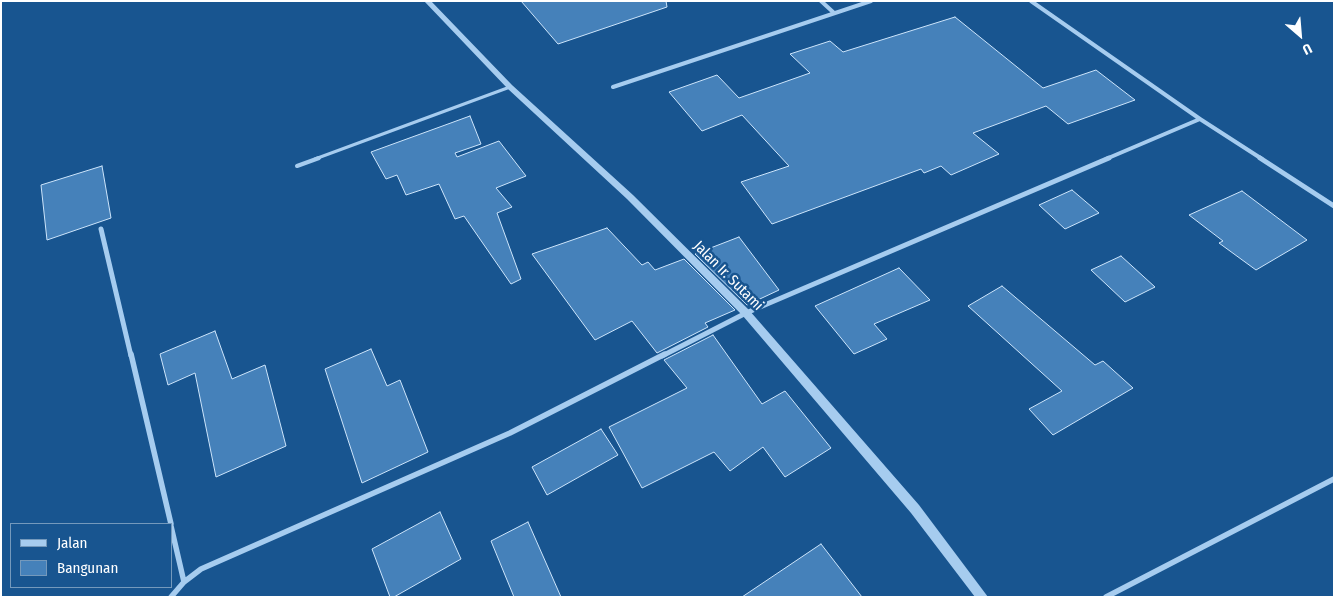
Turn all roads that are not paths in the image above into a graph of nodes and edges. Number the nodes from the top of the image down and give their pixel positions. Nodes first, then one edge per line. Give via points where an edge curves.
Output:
1 (426, 1) edge
2 (821, 1) edge
3 (871, 1) edge
4 (1031, 1) edge
5 (833, 12) junction
6 (510, 86) junction
7 (613, 87) dead end
8 (1200, 119) junction
9 (297, 166) dead end
10 (1334, 206) edge
11 (101, 229) dead end
12 (746, 313) junction
13 (1334, 478) edge
14 (171, 523) edge
15 (172, 529) edge
16 (184, 582) junction
17 (171, 597) edge
18 (982, 597) edge
19 (1106, 597) edge

1 - 6 street, Jalan Ir. Sutami
2 - 5 street
3 - 5 street
4 - 8 street
5 - 7 street
6 - 9 lane
6 - 12 street, Jalan Ir. Sutami via 630,197
8 - 10 street
8 - 12 street
11 - 14 street
12 - 16 street via 510,433 201,569
12 - 18 street, Jalan Ir. Sutami via 915,509
13 - 19 street
15 - 16 street
16 - 17 street

